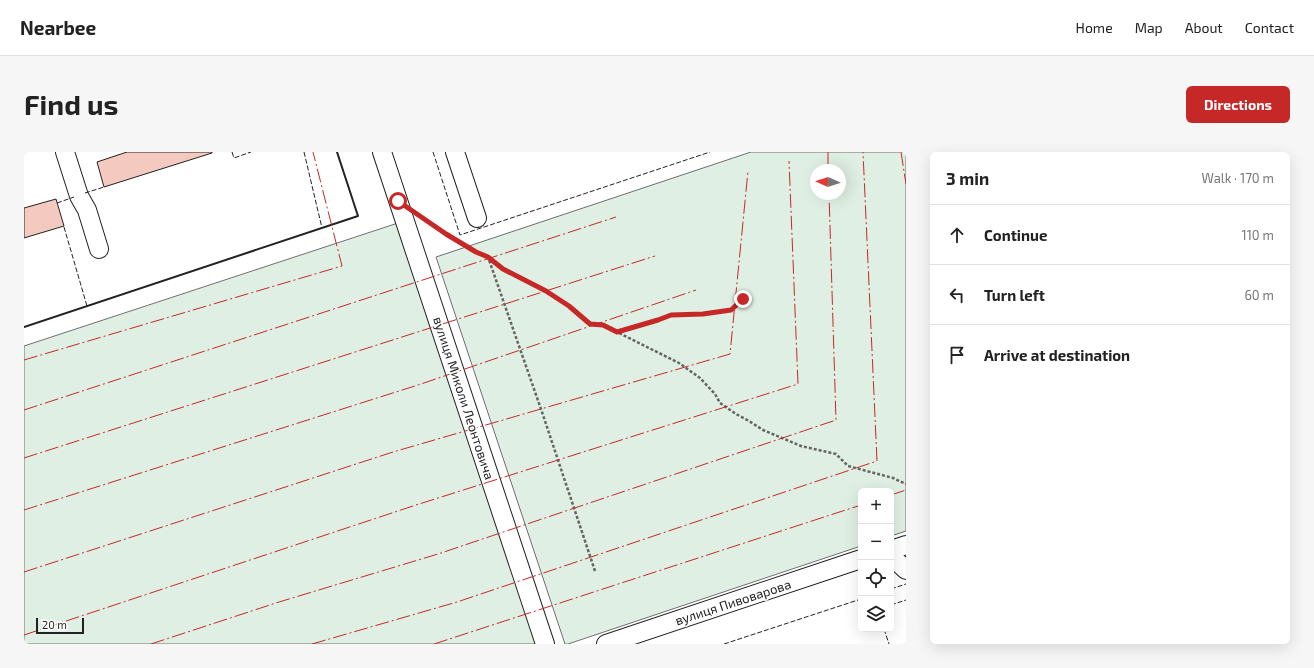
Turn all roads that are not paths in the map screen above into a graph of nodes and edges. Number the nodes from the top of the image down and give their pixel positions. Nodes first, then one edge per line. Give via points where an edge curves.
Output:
1 (66, 152) edge
2 (382, 152) edge
3 (455, 152) edge
4 (477, 218) dead end
5 (99, 249) dead end
6 (906, 545) edge
7 (894, 549) edge
8 (894, 559) edge
9 (858, 561) edge
10 (906, 570) edge
11 (545, 644) edge
12 (606, 644) edge

1 - 5 street
2 - 11 street, вулиця Миколи Леонтовича
3 - 4 street
6 - 7 street
8 - 10 street
9 - 12 street, вулиця Пивоварова

